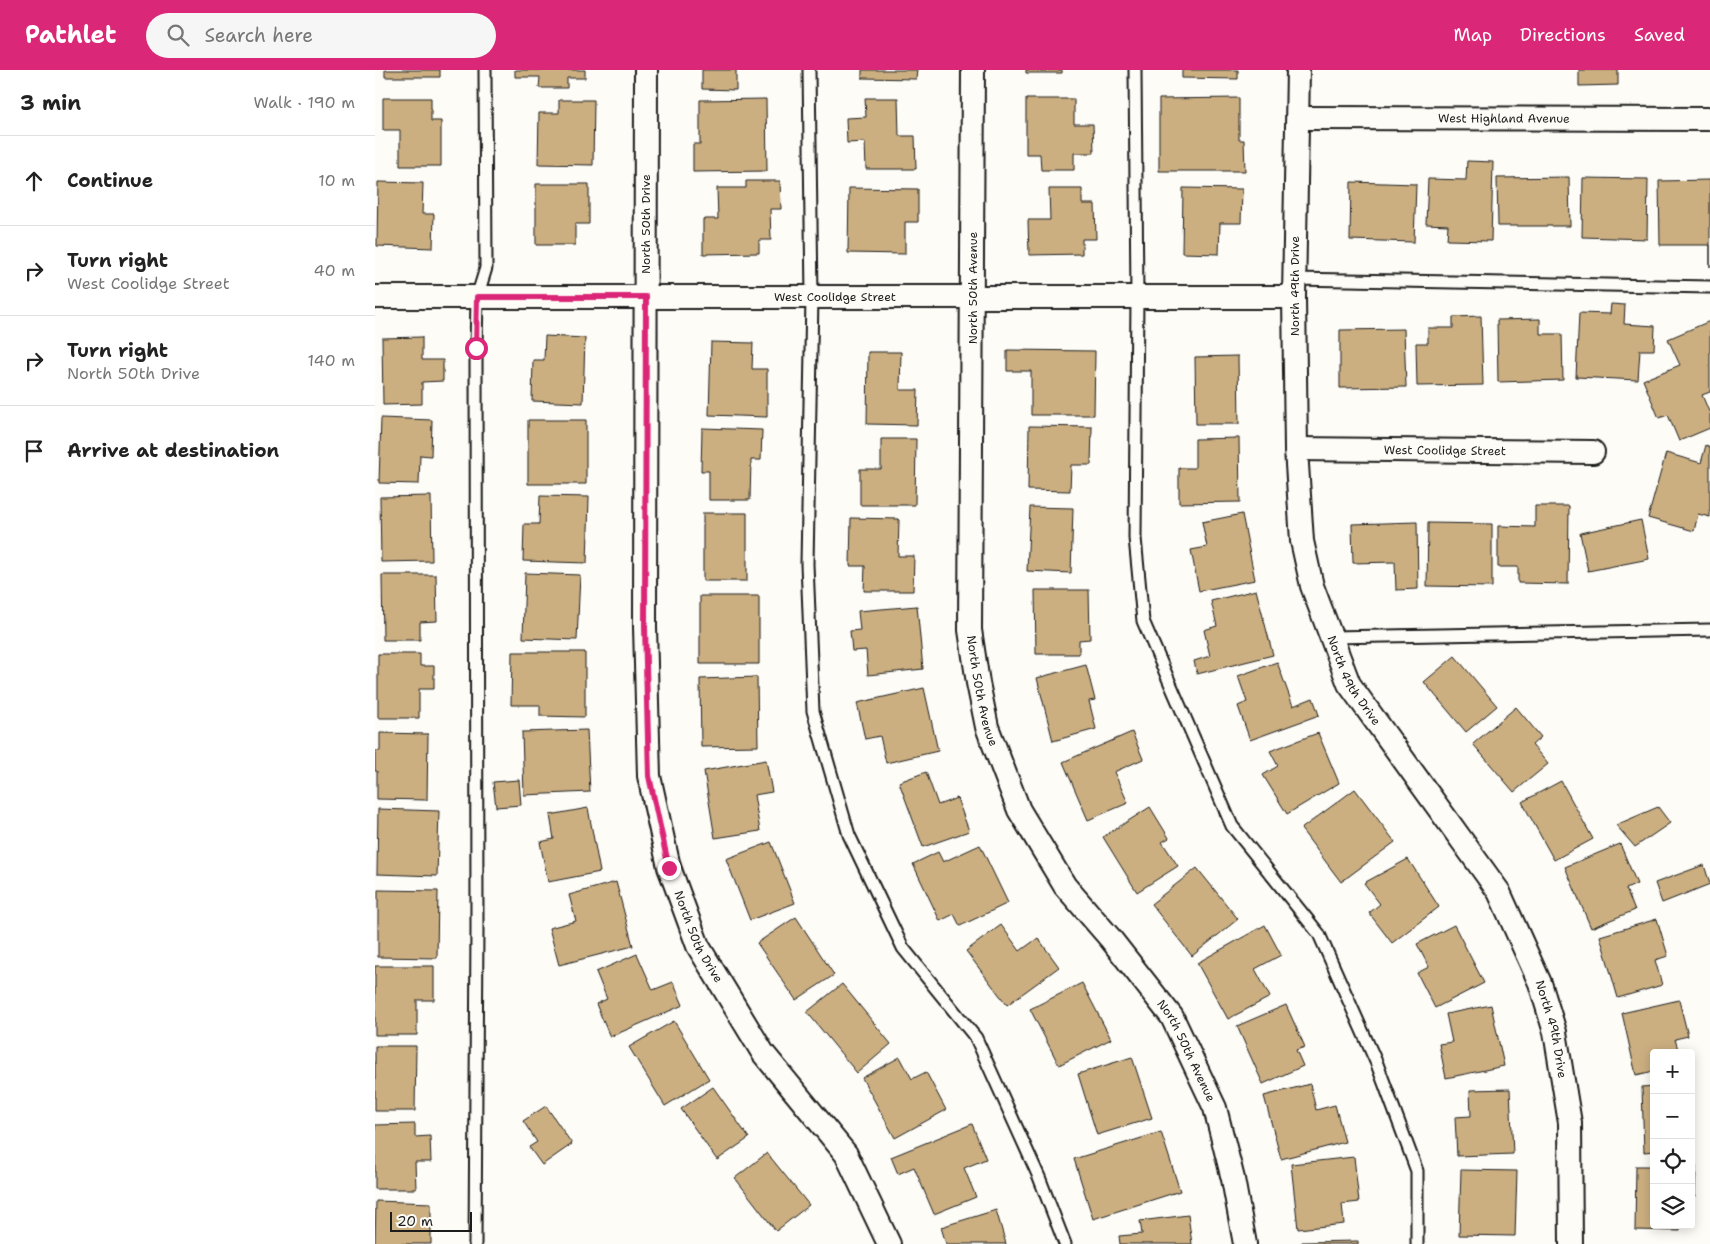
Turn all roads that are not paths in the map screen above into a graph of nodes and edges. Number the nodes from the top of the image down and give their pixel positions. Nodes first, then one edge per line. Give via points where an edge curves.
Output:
1 (485, 70) edge
2 (647, 70) edge
3 (809, 70) edge
4 (973, 70) edge
5 (1135, 70) edge
6 (1298, 70) edge
7 (1299, 118) junction
8 (1710, 119) edge
9 (1710, 287) edge
10 (1294, 288) junction
11 (375, 297) edge
12 (477, 297) junction
13 (646, 297) junction
14 (812, 297) junction
15 (973, 297) junction
16 (1137, 297) junction
17 (1296, 449) junction
18 (1593, 452) dead end
19 (1710, 630) edge
20 (1332, 637) junction
21 (475, 1244) edge
22 (889, 1244) edge
23 (1065, 1244) edge
24 (1245, 1244) edge
25 (1417, 1244) edge
26 (1571, 1244) edge

1 - 12 lane via 486,268
2 - 13 street, North 50th Drive
3 - 14 lane
4 - 15 street, North 50th Avenue
5 - 16 lane
6 - 7 street, North 49th Drive
7 - 8 street, West Highland Avenue
7 - 10 street, North 49th Drive
9 - 10 lane
10 - 16 street, West Coolidge Street
10 - 17 street, North 49th Drive
11 - 12 street, West Coolidge Street
12 - 13 street, West Coolidge Street
12 - 21 lane
13 - 14 street, West Coolidge Street
13 - 22 street, North 50th Drive via 645,627 649,776 669,868 698,946 763,1054 846,1154
14 - 15 street, West Coolidge Street
14 - 23 lane via 807,564 813,711 849,835 903,948 976,1038 1039,1177
15 - 16 street, West Coolidge Street
15 - 24 street, North 50th Avenue via 971,630 987,727 1019,810 1065,886 1172,1017 1215,1108
16 - 25 lane via 1135,538 1143,620 1232,826 1319,934 1377,1064 1417,1171
17 - 18 street, West Coolidge Street
17 - 20 street, North 49th Drive via 1301,541 1312,586
19 - 20 lane
20 - 26 street, North 49th Drive via 1349,684 1499,892 1540,982 1555,1032 1570,1123

